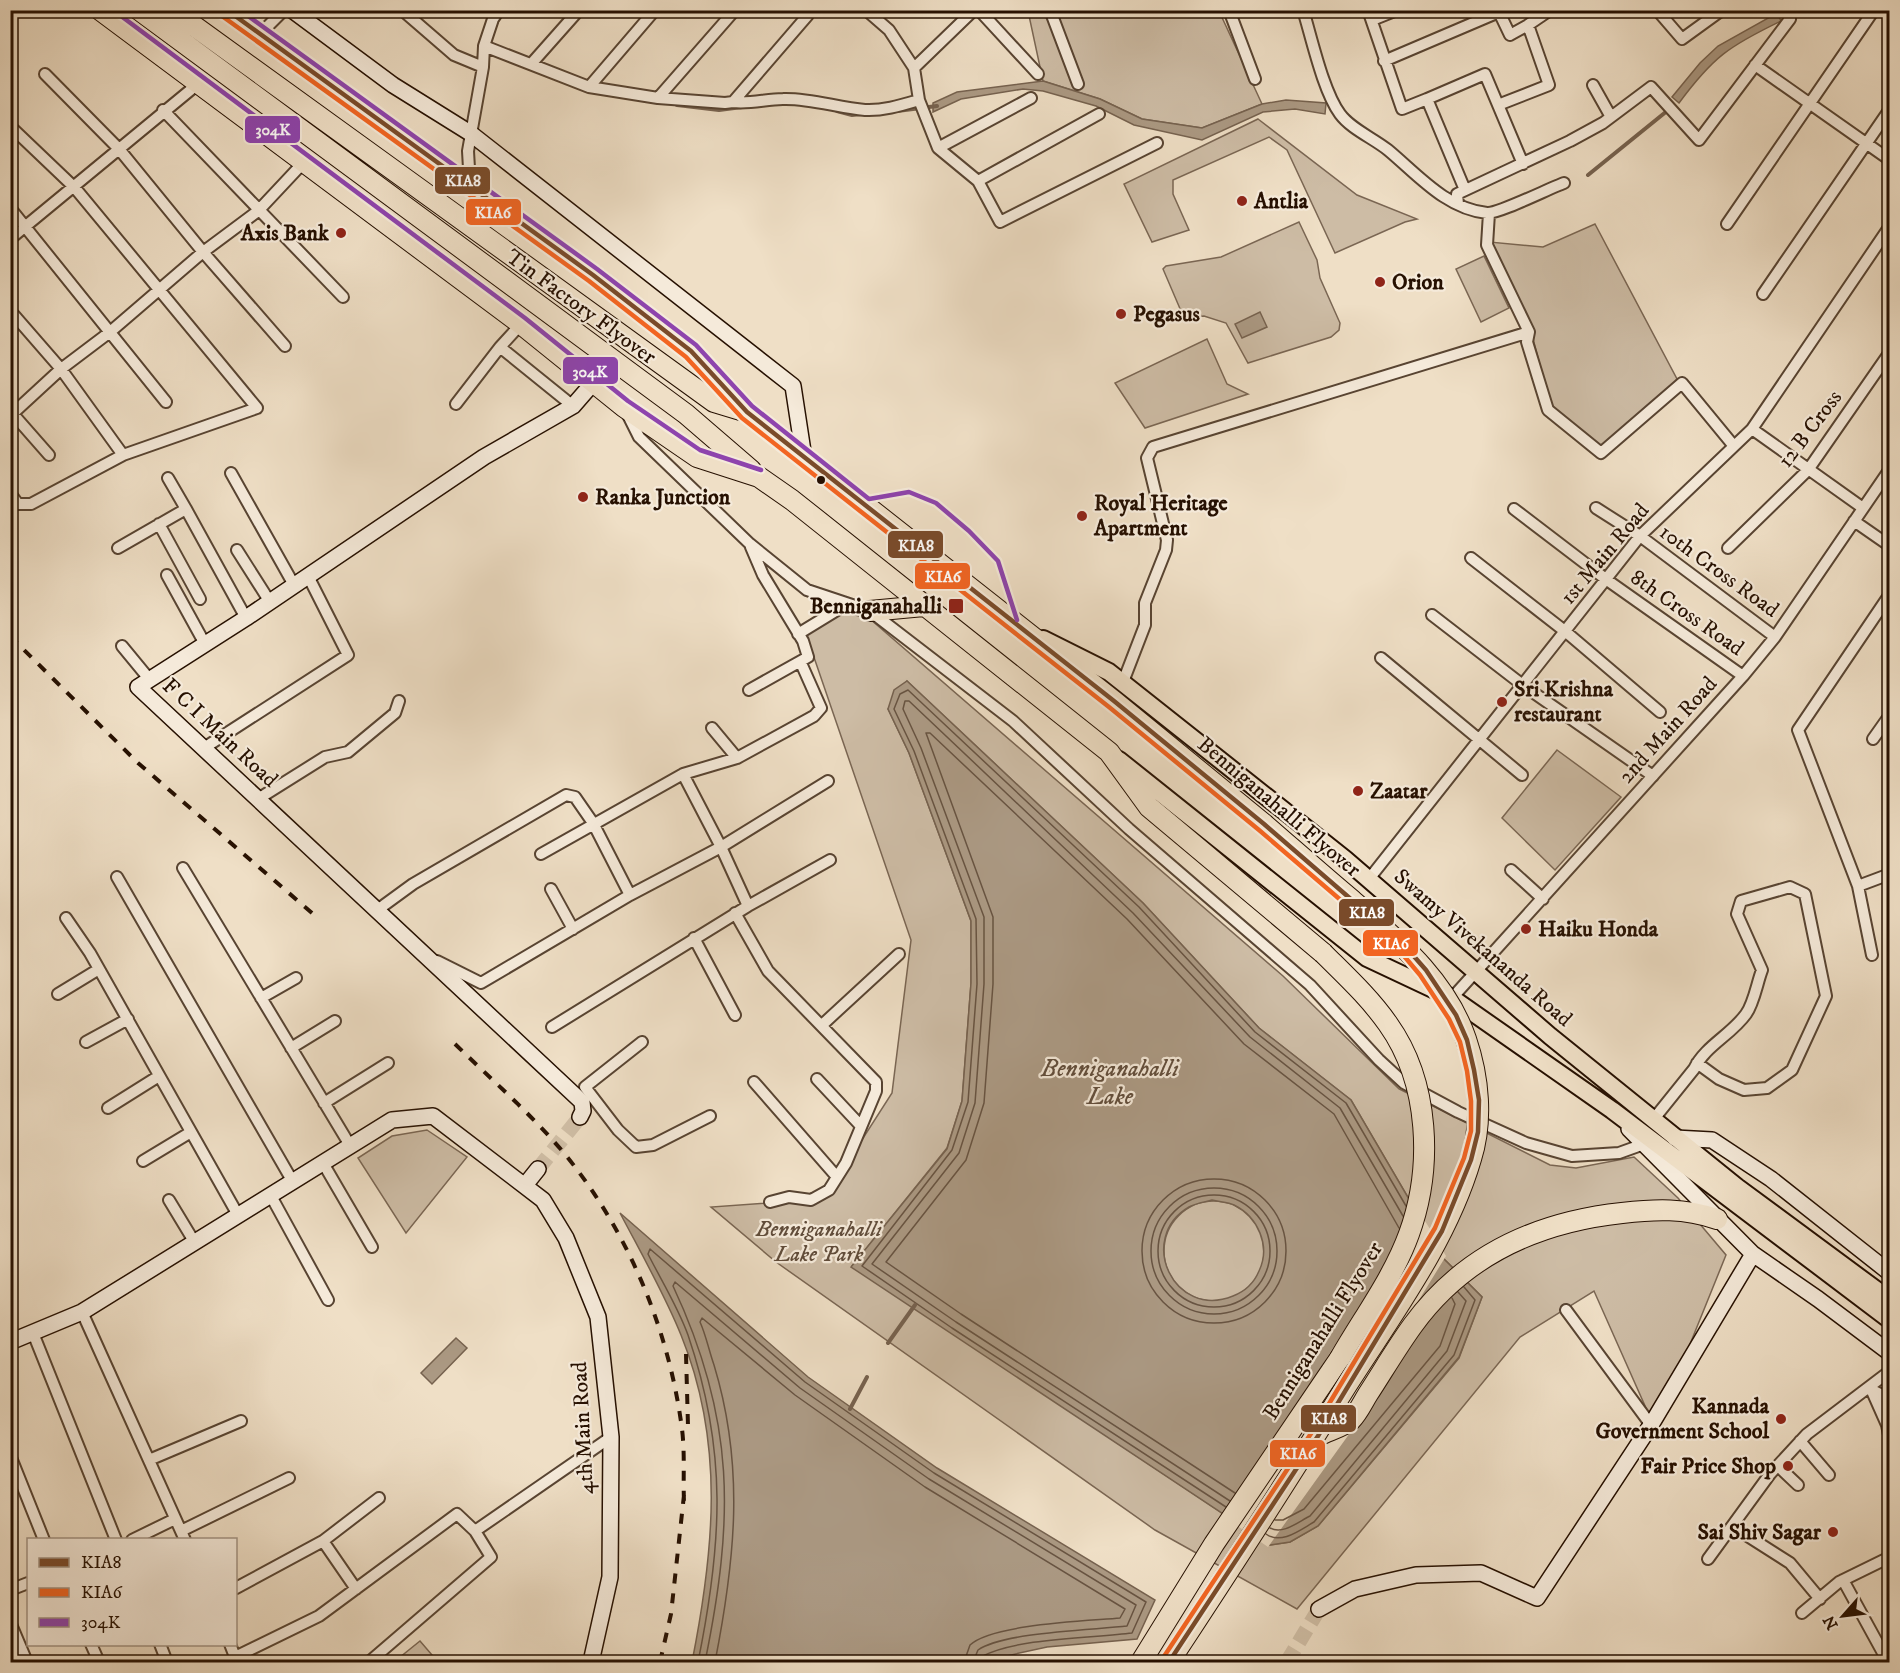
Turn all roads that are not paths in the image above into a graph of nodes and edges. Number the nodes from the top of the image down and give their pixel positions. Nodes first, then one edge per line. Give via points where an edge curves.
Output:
1 (100, 10) edge
2 (139, 10) edge
3 (172, 10) edge
4 (226, 10) edge
5 (284, 10) edge
6 (292, 10) edge
7 (402, 10) edge
8 (500, 10) edge
9 (579, 10) edge
10 (655, 10) edge
11 (735, 10) edge
12 (866, 10) edge
13 (976, 10) edge
14 (1050, 10) edge
15 (1229, 10) edge
16 (1303, 10) edge
17 (1397, 10) edge
18 (1550, 10) edge
19 (1657, 10) edge
20 (1722, 10) edge
21 (1874, 10) edge
22 (808, 15) dead end
23 (1370, 15) edge
24 (1788, 15) edge
25 (1528, 25) junction
26 (260, 34) junction
27 (484, 46) junction
28 (1384, 61) junction
29 (532, 63) junction
30 (1755, 65) junction
31 (483, 67) junction
32 (914, 68) junction
33 (45, 74) dead end
34 (1038, 74) dead end
35 (1255, 80) dead end
36 (199, 83) junction
37 (1078, 84) dead end
38 (1593, 85) dead end
39 (589, 87) junction
40 (658, 98) junction
41 (1031, 98) dead end
42 (1427, 99) junction
43 (920, 101) junction
44 (733, 102) junction
45 (1810, 104) junction
46 (1498, 105) junction
47 (1890, 109) edge
48 (163, 110) junction
49 (1099, 114) dead end
50 (1611, 117) junction
51 (10, 126) edge
52 (470, 133) junction
53 (1157, 143) dead end
54 (1866, 144) junction
55 (938, 148) junction
56 (119, 149) junction
57 (1890, 160) edge
58 (303, 163) junction
59 (1523, 164) junction
60 (978, 181) junction
61 (1564, 183) dead end
62 (470, 186) junction
63 (75, 188) junction
64 (1465, 190) junction
65 (1458, 204) junction
66 (10, 208) edge
67 (258, 211) junction
68 (1489, 213) junction
69 (1726, 224) dead end
70 (1890, 226) edge
71 (27, 228) junction
72 (10, 239) edge
73 (203, 252) junction
74 (158, 291) junction
75 (1763, 294) dead end
76 (343, 297) dead end
77 (14, 315) dead end
78 (521, 324) junction
79 (110, 332) junction
80 (1528, 332) junction
81 (285, 346) dead end
82 (500, 347) junction
83 (1890, 352) edge
84 (62, 369) junction
85 (593, 383) junction
86 (166, 402) dead end
87 (456, 404) dead end
88 (573, 406) junction
89 (624, 407) junction
90 (747, 412) junction
91 (12, 415) edge
92 (1752, 429) junction
93 (1733, 445) junction
94 (49, 455) dead end
95 (123, 455) junction
96 (804, 458) junction
97 (1890, 469) edge
98 (1808, 470) junction
99 (231, 473) dead end
100 (759, 477) junction
101 (168, 478) dead end
102 (10, 493) edge
103 (1863, 507) junction
104 (1596, 508) dead end
105 (186, 509) junction
106 (1514, 509) dead end
107 (1854, 521) junction
108 (159, 524) junction
109 (1640, 536) junction
110 (750, 544) junction
111 (1890, 546) edge
112 (118, 548) dead end
113 (1728, 548) dead end
114 (237, 550) dead end
115 (1472, 558) dead end
116 (167, 575) dead end
117 (308, 576) junction
118 (1607, 580) junction
119 (294, 585) junction
120 (1890, 594) edge
121 (200, 599) dead end
122 (270, 602) junction
123 (847, 604) junction
124 (924, 606) junction
125 (870, 612) junction
126 (1432, 615) dead end
127 (246, 618) junction
128 (1011, 622) junction
129 (1566, 632) junction
130 (798, 634) junction
131 (1775, 637) junction
132 (205, 644) junction
133 (122, 646) dead end
134 (1381, 658) dead end
135 (801, 663) junction
136 (1743, 676) junction
137 (150, 680) junction
138 (1123, 682) junction
139 (1524, 686) junction
140 (749, 690) dead end
141 (399, 700) dead end
142 (1660, 712) dead end
143 (1890, 715) edge
144 (712, 728) dead end
145 (1873, 739) dead end
146 (1479, 740) junction
147 (204, 748) junction
148 (1108, 752) junction
149 (737, 758) junction
150 (683, 774) junction
151 (1522, 775) dead end
152 (1653, 776) junction
153 (828, 781) dead end
154 (258, 799) junction
155 (593, 823) junction
156 (721, 847) junction
157 (541, 854) dead end
158 (830, 860) dead end
159 (183, 868) dead end
160 (1511, 870) dead end
161 (1890, 874) edge
162 (117, 877) dead end
163 (1369, 879) junction
164 (1858, 886) junction
165 (551, 889) dead end
166 (630, 895) junction
167 (1543, 899) junction
168 (748, 906) junction
169 (376, 910) junction
170 (735, 913) junction
171 (66, 918) dead end
172 (573, 929) junction
173 (694, 939) junction
174 (899, 954) dead end
175 (1872, 955) dead end
176 (429, 957) junction
177 (99, 969) junction
178 (1475, 971) junction
179 (296, 978) dead end
180 (58, 994) dead end
181 (261, 998) junction
182 (1452, 998) junction
183 (735, 1015) dead end
184 (128, 1019) junction
185 (335, 1021) dead end
186 (822, 1025) junction
187 (552, 1027) dead end
188 (86, 1042) dead end
189 (642, 1042) dead end
190 (291, 1048) junction
191 (388, 1063) dead end
192 (1697, 1063) junction
193 (159, 1076) junction
194 (817, 1079) dead end
195 (754, 1082) dead end
196 (324, 1103) junction
197 (108, 1108) dead end
198 (1612, 1110) junction
199 (605, 1113) junction
200 (582, 1114) joint
201 (710, 1116) dead end
202 (1653, 1120) junction
203 (860, 1125) junction
204 (191, 1132) junction
205 (1675, 1138) junction
206 (1644, 1144) junction
207 (351, 1147) junction
208 (143, 1161) dead end
209 (323, 1163) junction
210 (538, 1169) tunnel mouth
211 (837, 1177) junction
212 (293, 1182) junction
213 (526, 1184) junction
214 (270, 1196) junction
215 (169, 1200) dead end
216 (770, 1202) dead end
217 (238, 1215) junction
218 (1716, 1219) junction
219 (195, 1243) junction
220 (372, 1247) dead end
221 (1753, 1254) junction
222 (1890, 1274) edge
223 (328, 1300) dead end
224 (1890, 1300) edge
225 (1566, 1310) dead end
226 (82, 1312) junction
227 (1890, 1320) edge
228 (33, 1333) junction
229 (10, 1342) edge
230 (1890, 1353) edge
231 (1890, 1371) edge
232 (1869, 1388) junction
233 (1890, 1399) edge
234 (241, 1421) dead end
235 (1651, 1425) junction
236 (1318, 1436) junction
237 (611, 1437) junction
238 (1890, 1440) edge
239 (1800, 1441) junction
240 (10, 1455) edge
241 (149, 1461) junction
242 (1778, 1466) junction
243 (1829, 1474) dead end
244 (289, 1478) dead end
245 (1798, 1485) dead end
246 (380, 1498) dead end
247 (175, 1519) junction
248 (1732, 1526) junction
249 (475, 1531) junction
250 (183, 1535) edge
251 (44, 1538) edge
252 (116, 1538) edge
253 (134, 1538) edge
254 (323, 1541) junction
255 (1890, 1557) edge
256 (1708, 1559) dead end
257 (1843, 1580) junction
258 (27, 1583) edge
259 (237, 1587) edge
260 (356, 1589) junction
261 (10, 1590) edge
262 (1820, 1599) junction
263 (1319, 1609) tunnel mouth
264 (1802, 1613) dead end
265 (10, 1622) edge
266 (92, 1646) edge
267 (161, 1646) edge
268 (236, 1660) edge
269 (27, 1662) edge
270 (99, 1662) edge
271 (168, 1662) edge
272 (369, 1662) edge
273 (591, 1662) edge
274 (1141, 1662) edge
275 (1169, 1662) edge
276 (1888, 1662) edge

1 - 36 highway
2 - 100 highway, Tin Factory Flyover via 686,414
3 - 90 highway, Tin Factory Flyover via 714,402
4 - 26 highway
5 - 26 street
6 - 52 street via 393,85
7 - 31 street via 454,55
8 - 27 street
9 - 29 street
10 - 39 street
11 - 40 street
12 - 32 street via 889,30
13 - 32 street
13 - 34 street
14 - 37 street
15 - 35 street
16 - 65 street via 1341,116 1389,151 1412,174
17 - 23 street
18 - 25 street
19 - 20 street via 1682,39
21 - 45 street
22 - 44 street
23 - 28 street
24 - 30 street
25 - 28 street via 1510,34 1499,12
25 - 46 street via 1549,85
26 - 62 highway
27 - 29 street
27 - 31 street
28 - 42 street via 1402,109
29 - 39 street
30 - 45 street
30 - 50 street via 1699,140 1651,87
31 - 52 street
32 - 43 street
33 - 56 street
36 - 48 street
36 - 58 highway
38 - 50 street
39 - 40 street
40 - 44 street via 705,104
41 - 55 street
42 - 46 street via 1485,74
42 - 64 street
43 - 44 street via 867,110 782,99
43 - 55 street
45 - 54 street
45 - 69 street
46 - 59 street
47 - 54 street
48 - 56 street
48 - 67 street
49 - 60 street
50 - 59 street
51 - 63 street
52 - 62 street
52 - 96 street via 793,386
53 - 60 street via 1000,222
54 - 57 street
54 - 75 street
55 - 60 street
56 - 63 street
56 - 73 street
58 - 67 street
58 - 78 highway
59 - 64 street
61 - 68 street
62 - 90 highway via 691,351
63 - 71 street
63 - 74 street
64 - 65 street via 1457,194
65 - 68 street
66 - 71 street
67 - 73 street
67 - 76 street
68 - 80 street via 1487,245
70 - 92 street, 1st Main Road
71 - 72 street
71 - 79 street
73 - 74 street
73 - 81 street
74 - 79 street
74 - 95 street via 257,408
77 - 84 street
78 - 82 street
78 - 85 highway
79 - 84 street
79 - 86 street
80 - 93 street via 1527,342 1548,410 1601,453 1682,383
80 - 138 street via 1154,447 1147,458 1167,540 1166,550 1145,603 1145,625
82 - 87 street
82 - 88 street
83 - 98 street, 12 B Cross
84 - 91 street
84 - 95 street
85 - 88 street, F C I Main Road
85 - 89 highway
88 - 117 street, F C I Main Road via 484,457
89 - 100 highway via 697,457
89 - 110 street via 639,437
90 - 96 highway, Benniganahalli Flyover
91 - 94 street
92 - 93 street, 1st Main Road
92 - 98 street
93 - 109 street, 1st Main Road
95 - 102 street via 31,504 18,504
96 - 128 highway, Benniganahalli Flyover
97 - 103 street, 2nd Main Road
98 - 103 street
98 - 113 street, 12 B Cross
99 - 119 street
100 - 124 highway, Tin Factory Flyover
101 - 105 street
103 - 107 street, 2nd Main Road
104 - 109 street, 10th Cross Road
105 - 108 street
105 - 127 street
106 - 118 street, 8th Cross Road
107 - 111 street
107 - 131 street, 2nd Main Road
108 - 112 street
108 - 121 street
109 - 118 street, 1st Main Road
109 - 131 street, 10th Cross Road
110 - 123 street via 807,590
110 - 130 street via 763,575
114 - 122 street
115 - 129 street
116 - 132 street
117 - 119 street, F C I Main Road
117 - 147 street via 348,655
118 - 129 street, 1st Main Road
118 - 136 street, 8th Cross Road
119 - 122 street, F C I Main Road
120 - 164 street via 1798,730
122 - 127 street, F C I Main Road
123 - 125 street
123 - 130 street
124 - 125 highway
124 - 148 highway, Benniganahalli Flyover
125 - 206 street via 1013,722 1129,829 1310,985 1404,1083 1526,1143 1572,1156 1619,1153
126 - 139 street
127 - 132 street, F C I Main Road
128 - 138 main road, Swamy Vivekananda Road
128 - 236 highway, Benniganahalli Flyover, bridge via 1264,824 1404,945 1440,990 1467,1040 1479,1100 1478,1132 1471,1160 1442,1231
129 - 139 street, 1st Main Road
129 - 142 street
130 - 135 street via 808,657
131 - 136 street, 2nd Main Road
132 - 137 street, F C I Main Road
133 - 137 street
134 - 146 street
135 - 140 street
135 - 149 street via 821,708 799,726
136 - 152 street, 2nd Main Road
137 - 147 street, F C I Main Road via 138,687
138 - 163 main road, Swamy Vivekananda Road
139 - 146 street, 1st Main Road
139 - 152 street
141 - 154 street via 395,713 348,752 325,757
143 - 145 street
144 - 149 street
146 - 151 street
146 - 163 street, 1st Main Road
147 - 154 street, F C I Main Road
148 - 182 main road via 1367,958
148 - 274 highway, Benniganahalli Flyover, bridge via 1149,807 1323,953 1363,992 1389,1025 1406,1056 1423,1124 1419,1198 1408,1235 1387,1278 1340,1358 1214,1544
149 - 150 street
150 - 155 street
150 - 156 street
152 - 167 street, 2nd Main Road
153 - 156 street
154 - 169 street, F C I Main Road
155 - 157 street
155 - 166 street
155 - 169 street via 575,797 566,795 413,884
156 - 166 street
156 - 168 street
158 - 168 street
159 - 181 street
160 - 167 street
161 - 164 street
162 - 212 street
163 - 178 main road, Swamy Vivekananda Road
164 - 175 street
165 - 172 street
166 - 172 street
167 - 178 street, 2nd Main Road
168 - 170 street
169 - 176 street, F C I Main Road
170 - 173 street
170 - 186 street via 768,971
171 - 177 street
172 - 176 street via 481,983
173 - 183 street
173 - 187 street
174 - 186 street
176 - 200 street, F C I Main Road via 582,1102
177 - 180 street
177 - 184 street
178 - 182 street, 2nd Main Road
178 - 202 main road, Swamy Vivekananda Road
179 - 181 street
181 - 190 street
182 - 198 main road
184 - 188 street
184 - 193 street
185 - 190 street
186 - 203 street via 876,1082
189 - 199 street via 585,1087
190 - 196 street
191 - 196 street
192 - 192 street via 1746,1014 1761,970 1737,914 1741,901 1790,887 1805,894 1826,996 1792,1070 1767,1088 1744,1090
192 - 202 street
193 - 197 street
193 - 204 street
194 - 203 street
195 - 211 street
196 - 207 street
198 - 206 street
198 - 227 main road
199 - 200 street
199 - 201 street via 636,1147 653,1146
202 - 205 main road, Swamy Vivekananda Road
203 - 211 street
204 - 208 street
204 - 217 street
205 - 222 street via 1712,1140 1771,1179
205 - 224 main road, Swamy Vivekananda Road
206 - 218 street
207 - 209 street, 4th Main Road
207 - 213 street, 4th Main Road via 392,1120 433,1116
209 - 212 street, 4th Main Road
209 - 220 street
210 - 213 street
211 - 216 street via 818,1198 789,1197
212 - 214 street, 4th Main Road
213 - 237 street, 4th Main Road via 543,1200 566,1238 598,1317
214 - 217 street, 4th Main Road
214 - 223 street
215 - 219 street
217 - 219 street, 4th Main Road
218 - 221 street
218 - 236 highway via 1694,1211 1666,1208 1570,1221 1515,1240 1459,1275 1437,1296 1413,1325 1350,1421
219 - 226 street, 4th Main Road
221 - 230 street
221 - 235 street
225 - 235 street
226 - 228 street, 4th Main Road
226 - 241 street
228 - 229 street, 4th Main Road
228 - 252 street
231 - 232 street
232 - 233 street
232 - 238 street
232 - 239 street
234 - 241 street
235 - 263 street via 1537,1598 1481,1574 1416,1575 1355,1589
236 - 275 highway, Benniganahalli Flyover, bridge
237 - 249 street
237 - 273 street, 4th Main Road via 610,1576
239 - 242 street
239 - 243 street
240 - 251 street
241 - 247 street
242 - 245 street
242 - 248 street
244 - 250 street
246 - 254 street
247 - 250 street
247 - 253 street
248 - 256 street
248 - 262 street via 1790,1563
249 - 260 street via 457,1514
249 - 272 street via 491,1557
254 - 259 street
254 - 260 street
255 - 257 street
257 - 262 street
257 - 276 street
258 - 261 street
260 - 268 street via 319,1616
262 - 264 street
265 - 269 street
266 - 270 street
267 - 271 street

